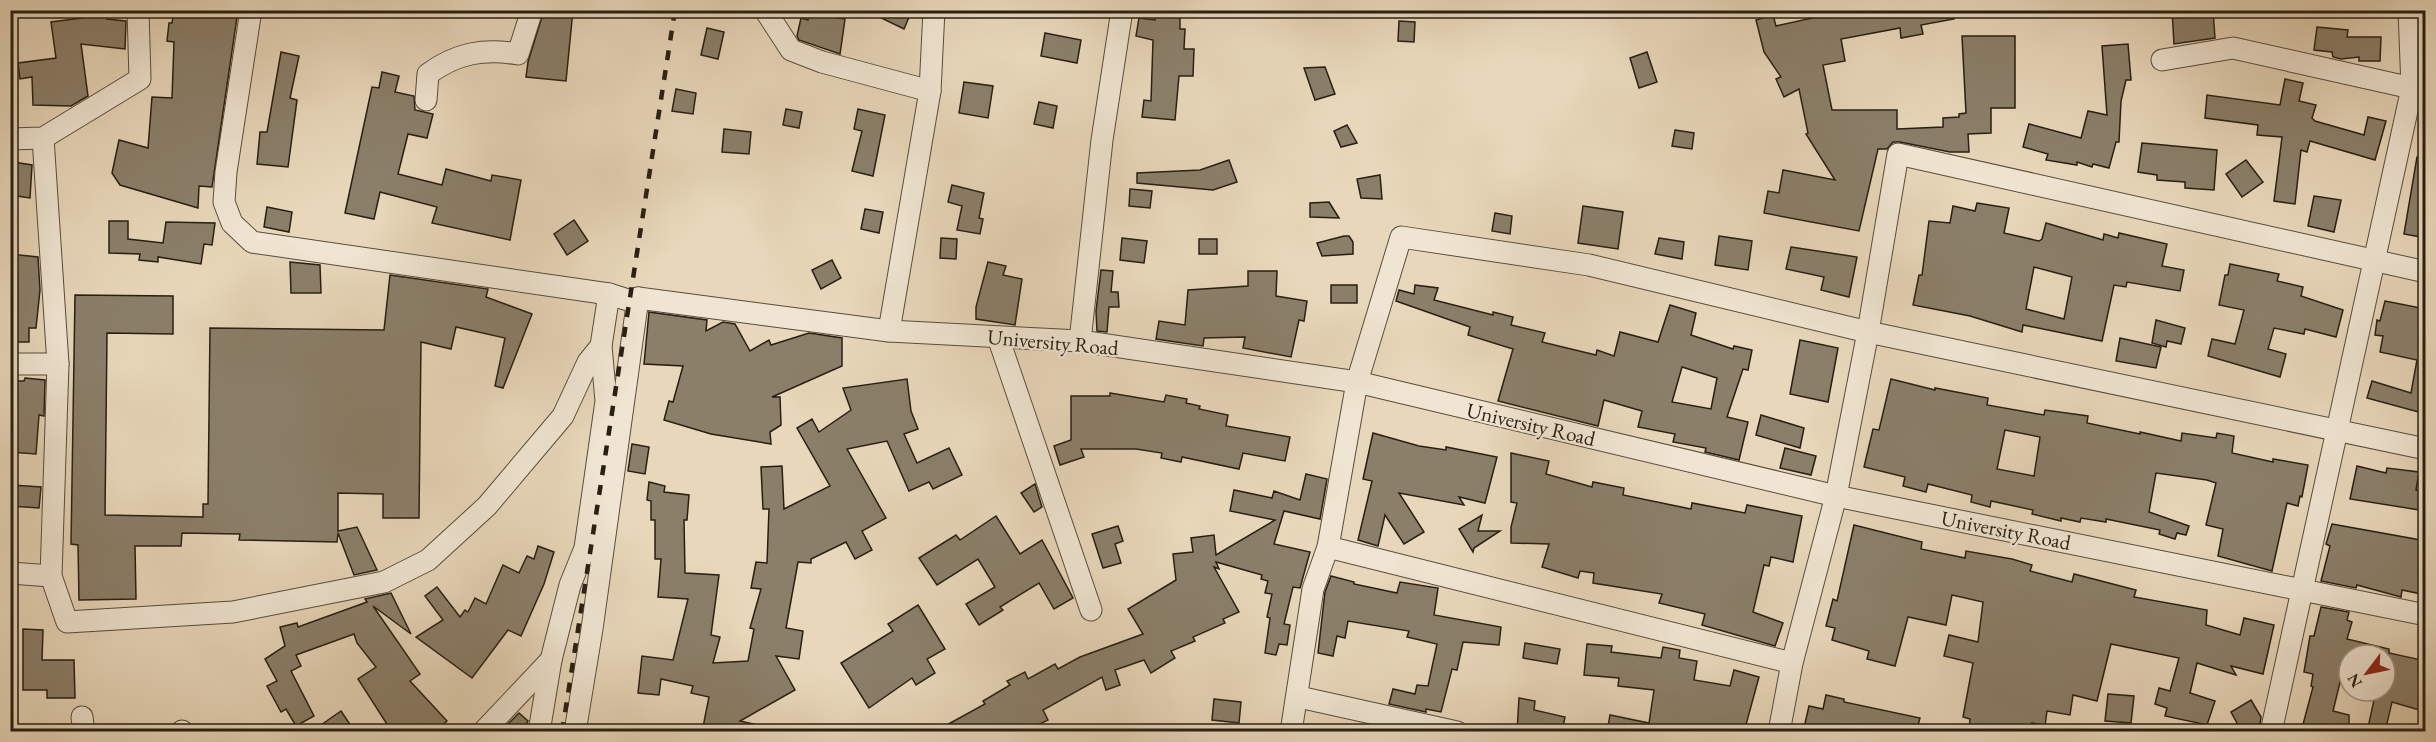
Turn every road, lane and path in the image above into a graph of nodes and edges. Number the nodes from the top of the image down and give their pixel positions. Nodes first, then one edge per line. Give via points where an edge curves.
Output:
1 (138, 10) edge
2 (251, 10) edge
3 (532, 10) edge
4 (765, 10) edge
5 (934, 10) edge
6 (1122, 10) edge
7 (2409, 10) edge
8 (2162, 60) dead end
9 (2419, 90) edge
10 (930, 91) junction
11 (426, 100) dead end
12 (43, 138) junction
13 (10, 139) edge
14 (2375, 261) junction
15 (2426, 272) edge
16 (625, 297) junction
17 (889, 331) junction
18 (1868, 332) junction
19 (998, 337) junction
20 (1080, 341) junction
21 (601, 346) junction
22 (10, 364) edge
23 (58, 364) junction
24 (1358, 382) junction
25 (2338, 429) junction
26 (2426, 449) edge
27 (1836, 496) junction
28 (1328, 547) junction
29 (10, 573) edge
30 (51, 576) junction
31 (2302, 588) junction
32 (1091, 609) dead end
33 (2426, 615) edge
34 (551, 660) junction
35 (1792, 663) junction
36 (1299, 697) junction
37 (483, 732) edge
38 (539, 732) edge
39 (575, 732) edge
40 (1291, 732) edge
41 (1457, 732) edge
42 (1779, 732) edge
43 (2271, 732) edge

1 - 12 street via 140,80
2 - 16 street, University Road via 224,202 232,223 252,242
3 - 11 street via 518,54 493,50 464,54 428,74
4 - 10 street via 791,50
5 - 10 street
6 - 20 street via 1102,140
7 - 9 street
8 - 9 street via 2233,48
9 - 14 street
10 - 17 street
12 - 13 street
12 - 23 street
14 - 15 street
14 - 18 street via 1898,154
14 - 25 street
16 - 17 street, University Road
16 - 21 street
16 - 39 street via 592,629
17 - 19 street, University Road
18 - 24 street via 1589,265 1401,237
18 - 25 street
18 - 27 street
19 - 20 street, University Road
19 - 32 street
20 - 24 street, University Road
21 - 30 street via 588,362 563,416 487,506 428,560 384,582 233,612 67,622
21 - 34 street via 606,401 585,549 570,585
22 - 23 street
23 - 30 street
24 - 27 street, University Road
24 - 28 street
25 - 26 street
25 - 31 street
27 - 31 street, University Road
27 - 35 street
28 - 35 street
28 - 36 street via 1313,589
29 - 30 street
31 - 33 street, University Road
31 - 43 street
34 - 37 street
34 - 38 street
35 - 42 street
36 - 40 street
36 - 41 street

